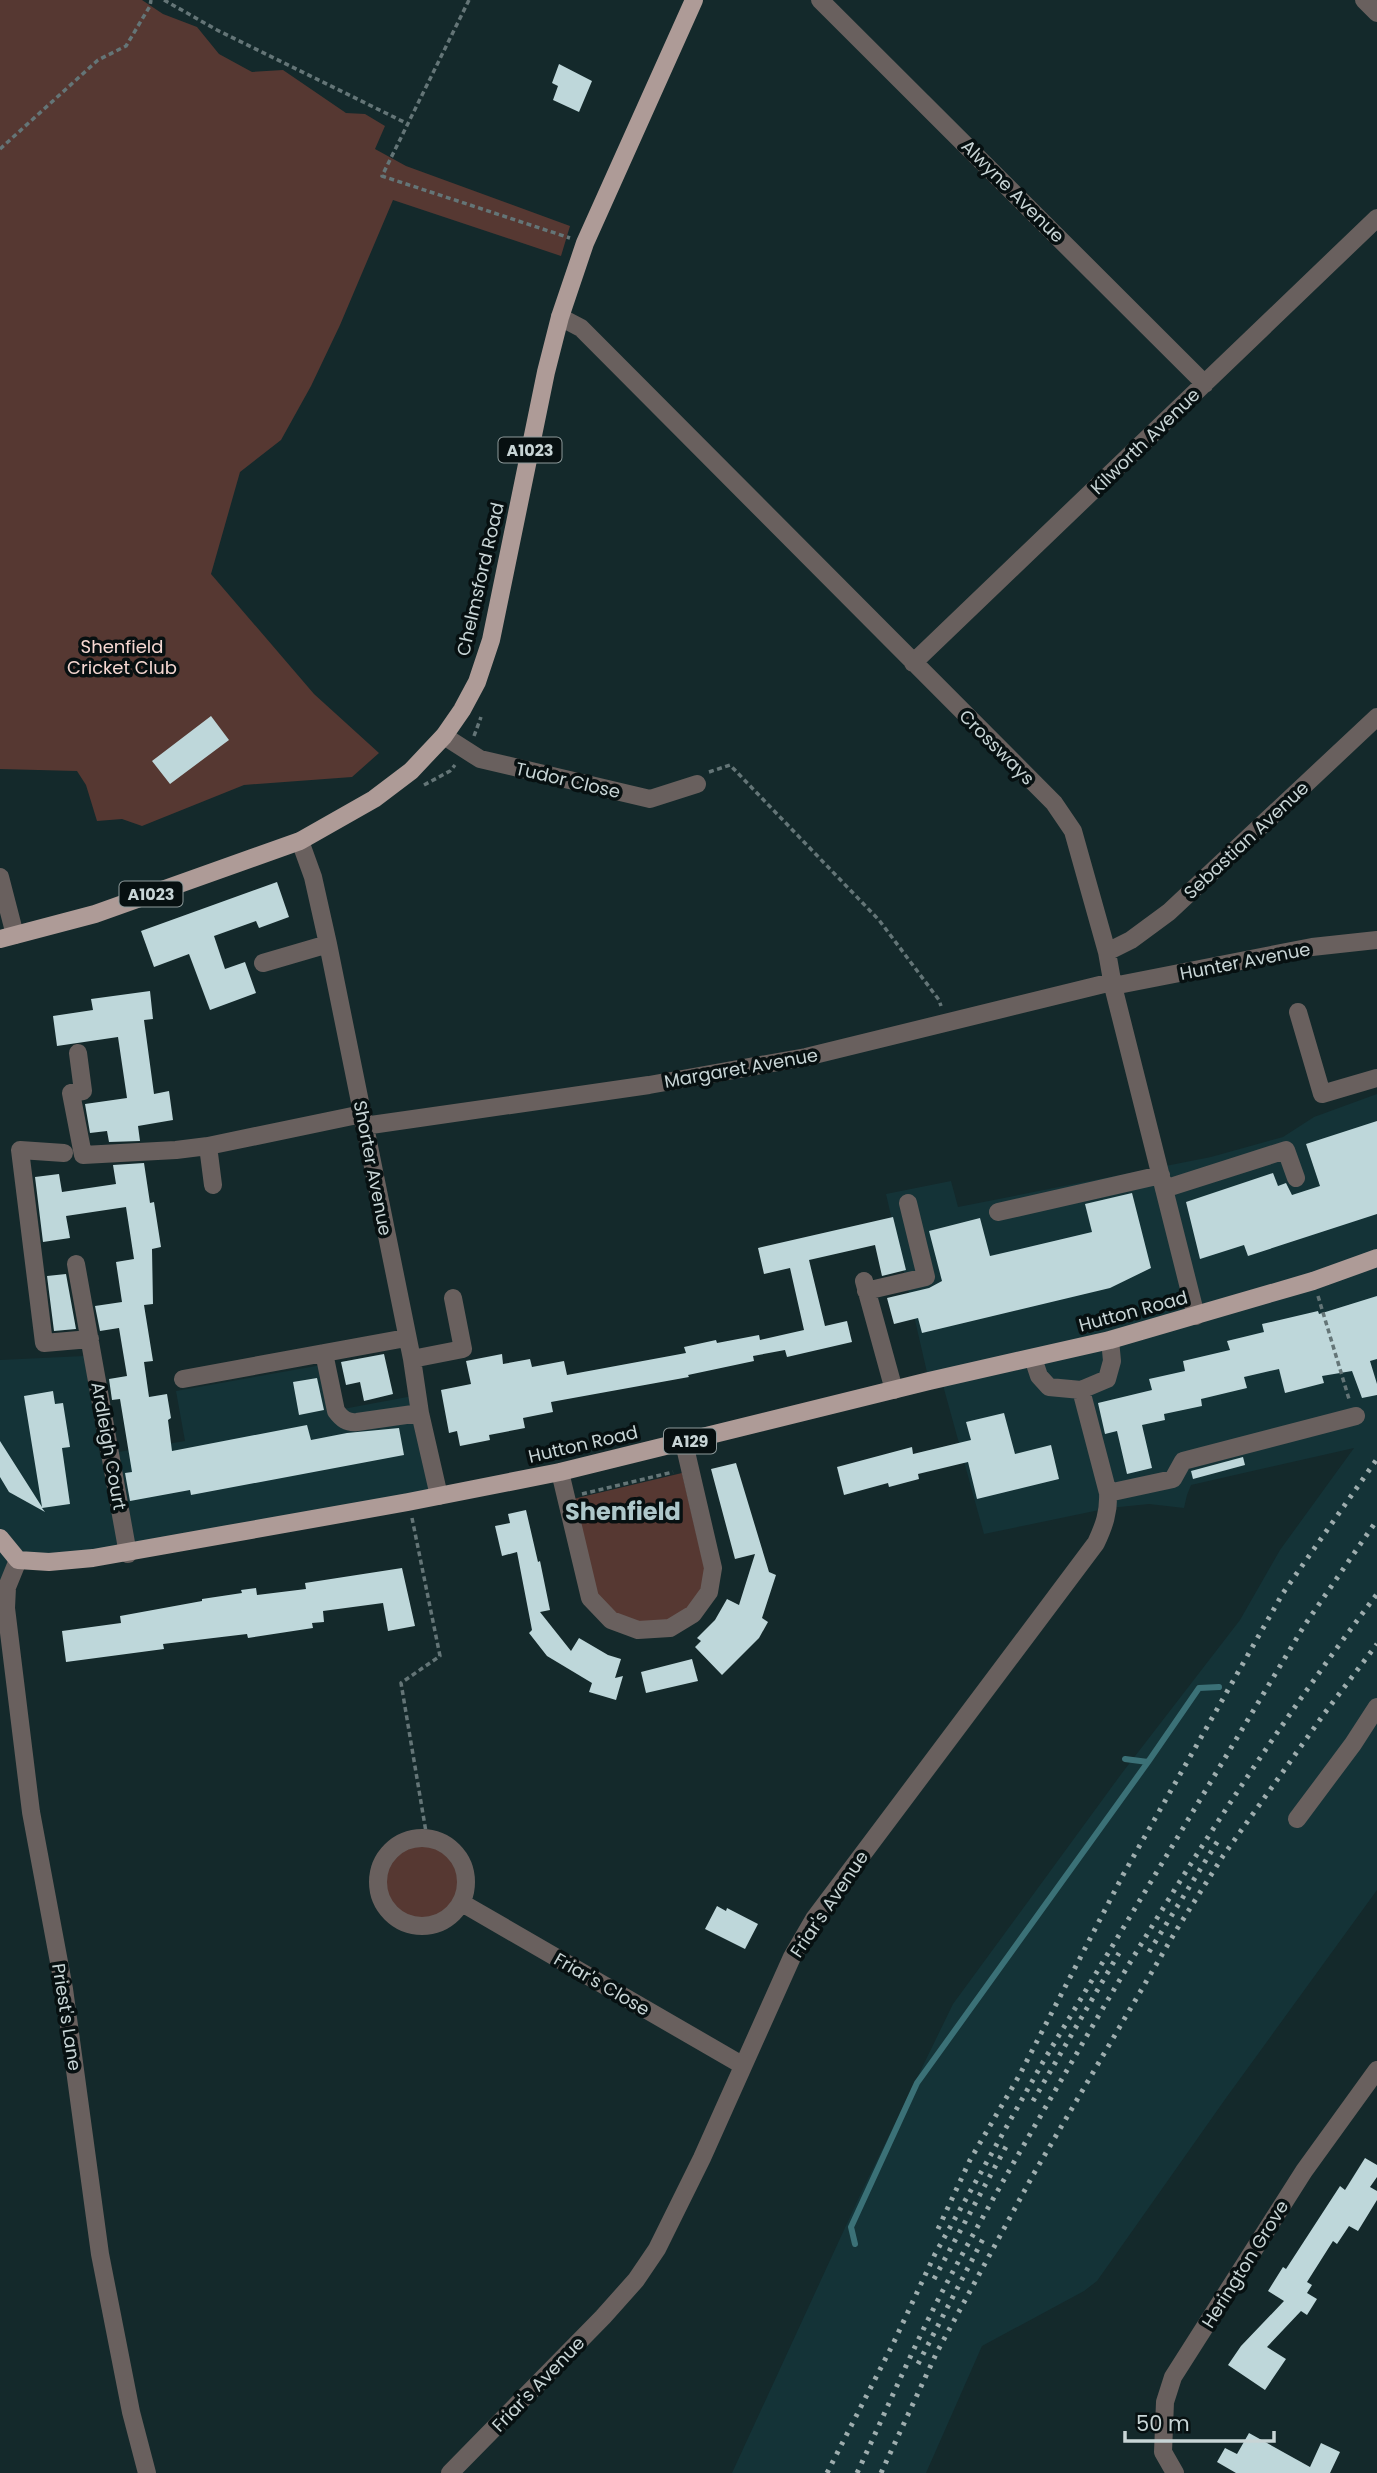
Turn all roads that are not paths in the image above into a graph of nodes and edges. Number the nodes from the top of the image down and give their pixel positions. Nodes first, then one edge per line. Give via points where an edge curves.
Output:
1 (694, 0) edge
2 (820, 0) edge
3 (1364, 0) edge
4 (1377, 13) edge
5 (1377, 218) edge
6 (560, 317) junction
7 (1205, 384) junction
8 (913, 663) junction
9 (1377, 717) edge
10 (444, 736) junction
11 (698, 784) road end
12 (300, 841) junction
13 (0, 877) edge
14 (8, 937) edge
15 (1377, 940) edge
16 (328, 944) junction
17 (1107, 952) junction
18 (262, 963) dead end
19 (1112, 984) junction
20 (1298, 1012) dead end
21 (78, 1053) dead end
22 (1377, 1078) edge
23 (363, 1120) junction
24 (208, 1146) junction
25 (64, 1153) dead end
26 (1296, 1178) dead end
27 (1162, 1182) junction
28 (213, 1185) dead end
29 (908, 1203) dead end
30 (998, 1212) dead end
31 (1377, 1258) edge
32 (76, 1264) dead end
33 (453, 1298) dead end
34 (1196, 1316) junction
35 (406, 1338) junction
36 (90, 1339) junction
37 (1110, 1340) junction
38 (324, 1353) junction
39 (1033, 1358) junction
40 (412, 1359) junction
41 (183, 1379) dead end
42 (894, 1390) junction
43 (1081, 1390) junction
44 (420, 1413) junction
45 (1356, 1416) road end
46 (684, 1443) junction
47 (560, 1472) junction
48 (1108, 1493) junction
49 (439, 1496) junction
50 (0, 1538) edge
51 (128, 1554) junction
52 (18, 1560) junction
53 (3, 1609) edge
54 (1377, 1707) edge
55 (1297, 1819) dead end
56 (462, 1903) junction
57 (742, 2065) junction
58 (1377, 2070) edge
59 (147, 2473) edge
60 (450, 2473) edge
61 (1175, 2473) edge

1 - 6 main road, Chelmsford Road / A1023 via 585,243
2 - 7 street, Alwyne Avenue
3 - 4 street
5 - 7 street, Kilworth Avenue
6 - 8 street, Crossways via 581,328
6 - 10 main road, Chelmsford Road / A1023 via 491,640 477,682
7 - 8 street, Kilworth Avenue
8 - 17 street, Crossways via 1065,818 1073,831
9 - 17 street, Sebastian Avenue via 1169,912
10 - 11 street, Tudor Close via 480,759 650,799
10 - 12 main road, Chelmsford Road / A1023 via 411,771 374,799
12 - 14 main road, Chelmsford Road / A1023 via 95,914
12 - 16 street, Shorter Avenue
13 - 14 street
15 - 19 street, Hunter Avenue via 1312,947
16 - 18 street
16 - 23 street, Shorter Avenue
17 - 19 street, Crossways
19 - 23 street, Margaret Avenue via 807,1057 649,1085
19 - 27 street, Crossways
20 - 22 street via 1322,1094
21 - 24 street via 83,1091 71,1093 83,1155
23 - 24 street
23 - 35 street, Shorter Avenue
24 - 28 street
25 - 36 street via 20,1150 44,1343
26 - 27 street via 1286,1150
27 - 30 street
27 - 34 street, Crossways
29 - 42 street via 926,1277 865,1286
31 - 34 main road, Hutton Road / A129
32 - 36 street, Ardleigh Court
33 - 40 street via 463,1349
34 - 37 main road, Hutton Road / A129
35 - 38 street
35 - 40 street, Shorter Avenue
36 - 51 street, Ardleigh Court
37 - 39 main road, Hutton Road / A129
37 - 43 street via 1112,1361 1107,1379
38 - 41 street
38 - 44 street via 341,1418 350,1423
39 - 42 main road, Hutton Road / A129
39 - 43 street via 1049,1387
40 - 44 street, Shorter Avenue
42 - 46 main road, Hutton Road / A129
43 - 48 street, Friar's Avenue
44 - 49 street, Shorter Avenue
45 - 48 street via 1183,1461 1173,1479
46 - 47 main road, Hutton Road / A129
46 - 47 street via 713,1568 709,1592 693,1614 670,1628 638,1630 611,1620 590,1598
47 - 49 main road, Hutton Road / A129
48 - 57 street, Friar's Avenue via 1109,1508 1096,1543 814,1919
49 - 51 main road, Hutton Road / A129
50 - 52 main road
51 - 52 main road, Hutton Road / A129 via 49,1562
52 - 53 street, Priest's Lane
53 - 59 street, Priest's Lane via 31,1812 64,1989 100,2254
54 - 55 street
56 - 56 street via 467,1879 450,1847 426,1838 412,1839 398,1845 380,1868 380,1897 398,1920 419,1926 441,1923
56 - 57 street, Friar's Close
57 - 60 street, Friar's Avenue via 702,2158 657,2249 636,2280
58 - 61 street, Herington Grove via 1304,2171 1173,2377 1165,2402 1163,2452

